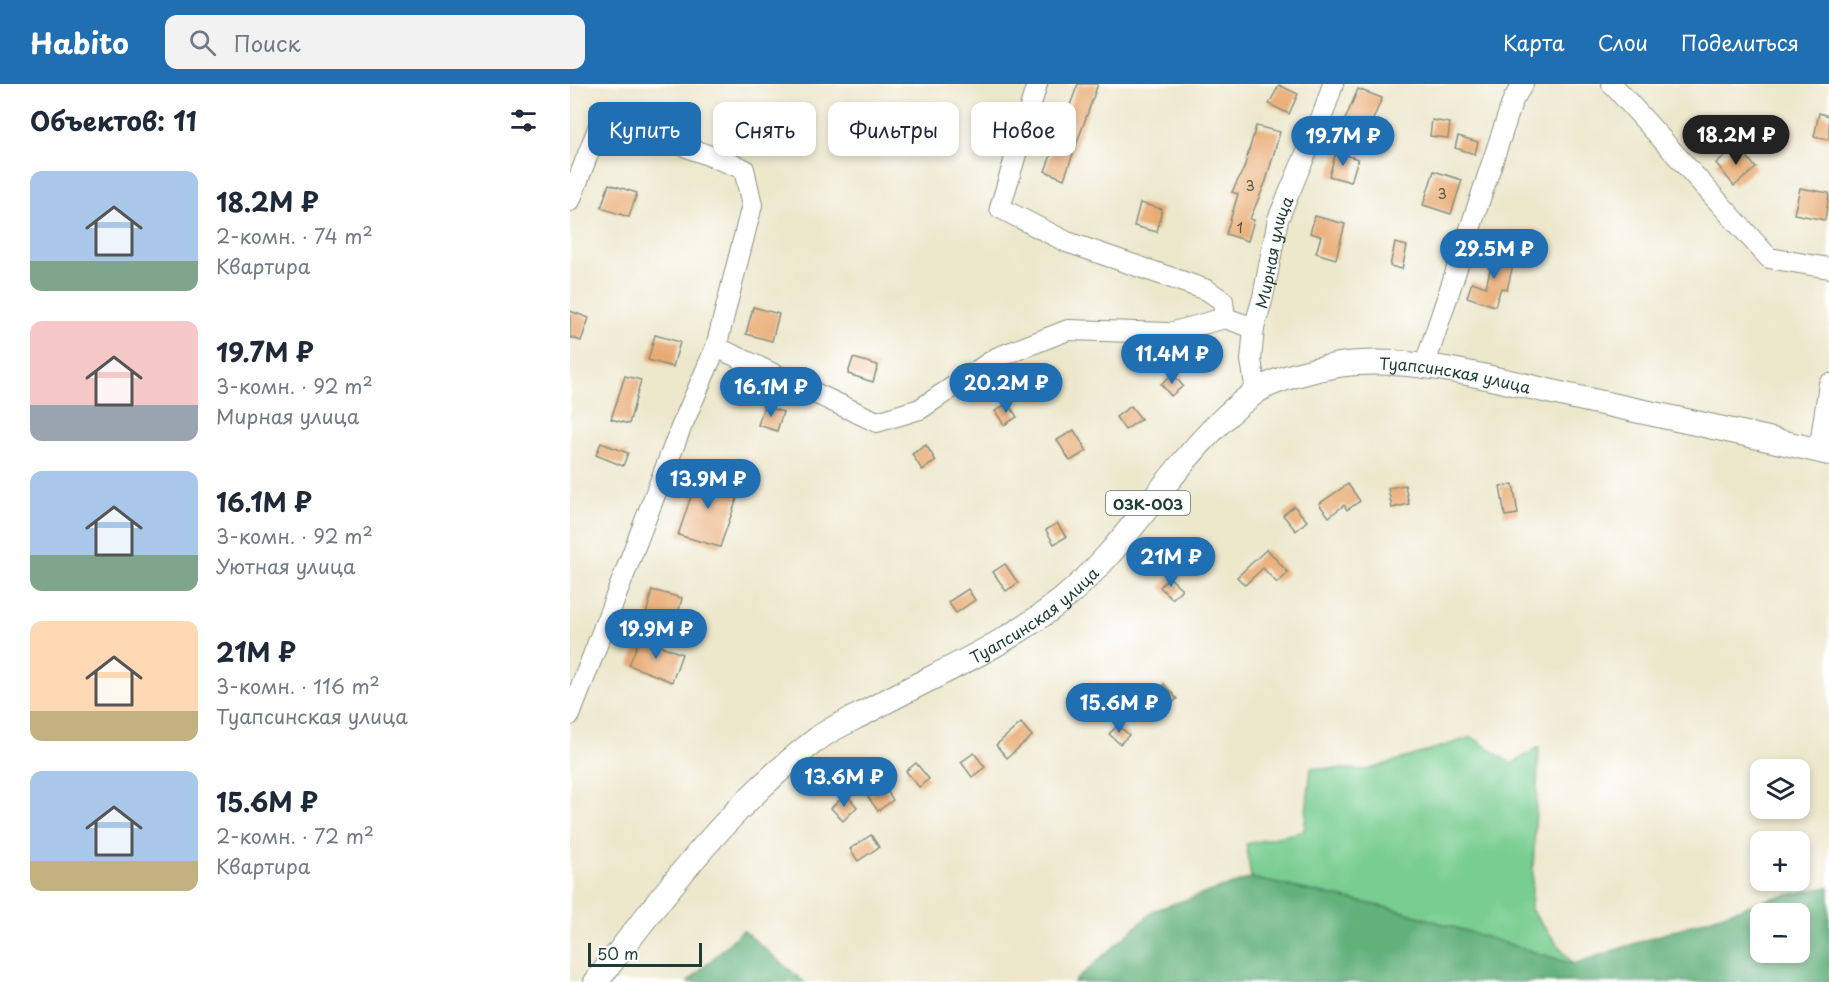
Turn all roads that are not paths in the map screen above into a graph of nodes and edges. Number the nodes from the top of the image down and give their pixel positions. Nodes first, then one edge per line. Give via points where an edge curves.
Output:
1 (1037, 84) edge
2 (1333, 84) edge
3 (1523, 84) edge
4 (1612, 84) edge
5 (570, 201) edge
6 (1829, 268) edge
7 (1226, 318) junction
8 (1254, 328) junction
9 (716, 347) junction
10 (1424, 367) junction
11 (1829, 384) edge
12 (1256, 391) junction
13 (1824, 452) edge
14 (570, 715) edge
15 (596, 982) edge

1 - 7 street via 1000,208 1067,242 1207,290 1223,301
2 - 8 street, Мирная улица via 1278,219
3 - 10 street via 1513,100
4 - 6 street via 1769,258
5 - 9 street via 603,115 744,169 752,205
7 - 8 street
7 - 9 street via 1170,333 1068,330 996,358 920,409 877,422
8 - 12 street, Мирная улица via 1251,360
9 - 14 street
10 - 12 main road, Туапсинская улица / 03К-003 via 1340,365 1294,376
10 - 13 main road, Туапсинская улица / 03К-003
11 - 13 street
12 - 15 main road, Туапсинская улица / 03К-003 via 1211,432 1163,484 1113,551 1063,599 1017,633 818,738 729,816

